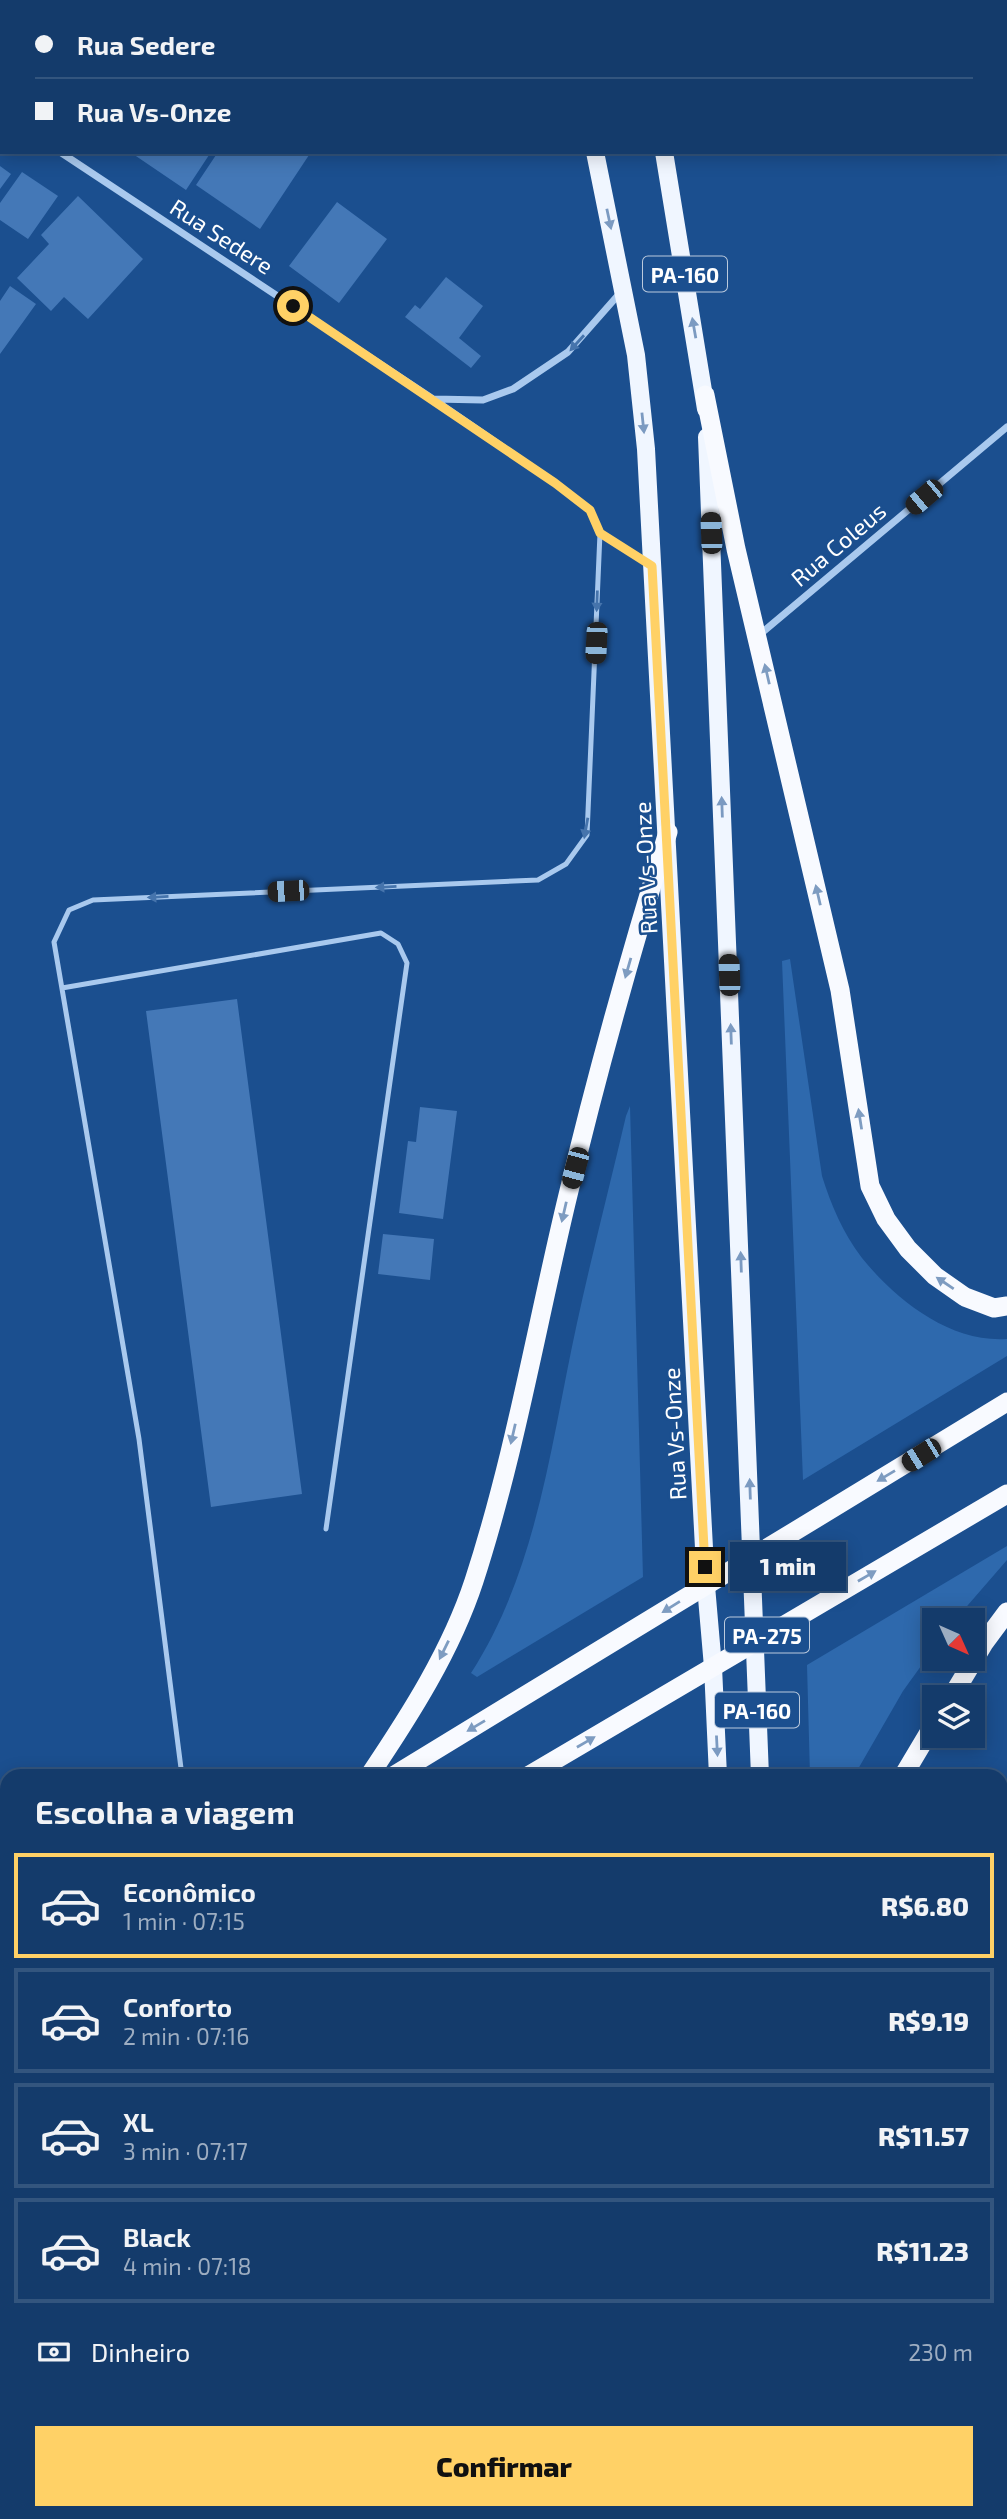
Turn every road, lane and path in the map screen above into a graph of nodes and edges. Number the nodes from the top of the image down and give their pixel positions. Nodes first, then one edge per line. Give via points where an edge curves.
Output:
1 (63, 154) edge
2 (595, 154) edge
3 (664, 154) edge
4 (622, 292) junction
5 (705, 395) junction
6 (433, 398) junction
7 (1007, 427) edge
8 (600, 533) junction
9 (652, 566) junction
10 (758, 636) junction
11 (668, 832) junction
12 (62, 988) junction
13 (1007, 1306) edge
14 (1007, 1402) edge
15 (1007, 1494) edge
16 (326, 1528) dead end
17 (752, 1557) junction
18 (706, 1586) junction
19 (1007, 1612) edge
20 (753, 1643) junction
21 (713, 1667) junction
22 (959, 1685) edge
23 (922, 1744) edge
24 (182, 1769) edge
25 (374, 1769) edge
26 (405, 1769) edge
27 (539, 1769) edge
28 (718, 1769) edge
29 (760, 1769) edge
30 (907, 1769) edge

1 - 6 street, Rua Sedere
2 -> 4 main road, Rua Vs-Onze / PA-160
5 -> 3 main road, PA-160
4 -> 6 street via 568,352 513,389 483,400
4 -> 9 main road, Rua Vs-Onze / PA-160 via 636,355 645,436
5 - 10 highway
17 -> 5 main road, PA-160
6 - 8 street, Rua Sedere via 590,510
7 - 10 street, Rua Coleus
8 - 9 street, Rua Sedere
8 -> 12 lane via 587,835 566,864 538,880 93,900 69,910 54,942
9 - 11 main road, Rua Vs-Onze / PA-160
13 -> 10 highway via 995,1308 965,1297 935,1276 886,1220 870,1186 840,990
11 - 18 main road, Rua Vs-Onze / PA-160
11 -> 25 highway via 568,1193 474,1582 406,1722
12 - 16 lane via 381,933 398,944 407,964
12 - 24 lane via 139,1439
14 -> 17 highway
20 -> 15 highway, PA-275
17 - 18 highway
17 - 20 main road, PA-160
18 - 21 main road, PA-160
18 -> 26 highway
19 - 22 highway
20 - 21 highway, PA-275
20 - 29 main road, PA-160
27 -> 21 highway, PA-275
21 -> 28 main road, PA-160
23 - 30 highway

